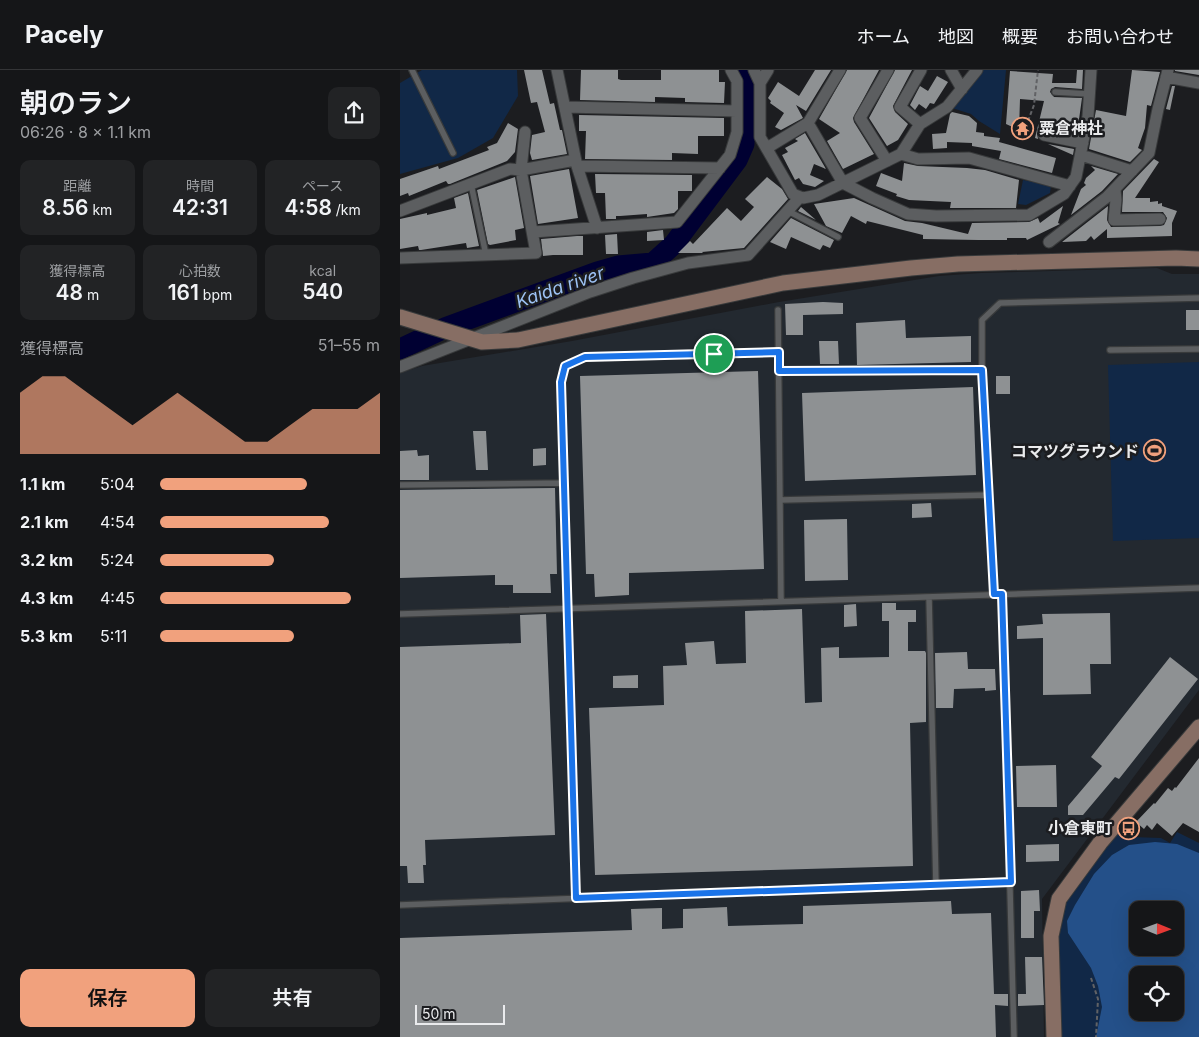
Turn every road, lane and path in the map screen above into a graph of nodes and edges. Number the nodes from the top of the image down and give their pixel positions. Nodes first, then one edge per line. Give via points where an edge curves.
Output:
1 (412, 70) edge
2 (557, 70) edge
3 (731, 70) edge
4 (754, 70) edge
5 (768, 70) edge
6 (840, 70) edge
7 (888, 70) edge
8 (921, 70) edge
9 (951, 70) edge
10 (977, 70) edge
11 (1038, 70) edge
12 (1091, 70) edge
13 (1167, 74) edge
14 (760, 83) junction
15 (1199, 83) edge
16 (962, 89) junction
17 (1055, 92) dead end
18 (1089, 94) junction
19 (565, 107) junction
20 (737, 111) junction
21 (1028, 121) dead end
22 (808, 123) junction
23 (920, 124) junction
24 (525, 132) dead end
25 (1044, 135) dead end
26 (768, 148) junction
27 (1082, 149) junction
28 (453, 153) dead end
29 (901, 154) junction
30 (887, 161) junction
31 (576, 163) junction
32 (720, 168) junction
33 (521, 170) junction
34 (1132, 171) junction
35 (843, 183) junction
36 (471, 184) junction
37 (1070, 186) junction
38 (1115, 190) junction
39 (800, 197) junction
40 (400, 211) edge
41 (788, 211) junction
42 (1160, 219) dead end
43 (597, 228) junction
44 (533, 232) junction
45 (838, 237) dead end
46 (1049, 242) dead end
47 (486, 255) junction
48 (400, 258) edge
49 (1199, 259) edge
50 (1199, 298) edge
51 (778, 310) dead end
52 (400, 317) edge
53 (472, 339) junction
54 (1199, 349) edge
55 (1110, 350) dead end
56 (779, 352) junction
57 (400, 367) edge
58 (982, 370) junction
59 (779, 371) junction
60 (564, 483) junction
61 (400, 485) edge
62 (989, 494) junction
63 (780, 500) junction
64 (1199, 588) edge
65 (994, 594) junction
66 (1002, 594) junction
67 (929, 597) junction
68 (781, 601) junction
69 (568, 608) junction
70 (400, 614) edge
71 (1197, 734) edge
72 (1011, 882) junction
73 (936, 885) junction
74 (576, 898) junction
75 (400, 904) edge
76 (1091, 978) dead end
77 (1014, 1037) edge
78 (1054, 1037) edge
79 (1096, 1037) edge

1 - 28 lane
2 - 19 street
3 - 20 street via 737,81
4 - 14 street
5 - 14 street
6 - 22 street
7 - 30 street via 860,118
8 - 23 street via 900,107
9 - 16 street
10 - 16 street
11 - 21 path via 1034,105
12 - 18 street
13 - 15 street
13 - 34 street via 1150,153
14 - 26 street via 760,137
16 - 23 street via 947,106
17 - 18 lane
18 - 27 street
19 - 20 street
19 - 31 street
20 - 32 street via 738,132 730,155
22 - 26 street
22 - 35 street
23 - 29 street
24 - 33 street
25 - 27 street
26 - 39 street via 792,194
27 - 34 street
27 - 37 street via 1076,177
29 - 30 street
29 - 37 street via 918,159 969,158
30 - 35 street
31 - 32 street
31 - 33 street
31 - 43 street
32 - 43 street via 678,222
33 - 36 street via 510,170
33 - 44 street
34 - 38 street
35 - 37 street via 908,214 936,216 1030,215 1064,194
35 - 39 street via 818,195
36 - 40 street
36 - 47 lane
38 - 42 street via 1114,220
38 - 46 street
39 - 41 street
41 - 45 lane
41 - 53 street via 748,256 688,263 633,278
43 - 44 street
44 - 47 street via 536,253
47 - 48 street
49 - 53 street via 1010,262 911,268 783,283 518,340 482,342
50 - 58 lane via 1000,303 982,320
51 - 56 lane
52 - 53 street
53 - 57 street
54 - 55 lane
56 - 59 lane
56 - 60 lane via 585,357 565,366 561,382
58 - 59 lane
58 - 62 lane
59 - 63 lane
60 - 61 lane
60 - 69 lane
62 - 63 lane
62 - 65 lane
63 - 68 lane
64 - 66 lane
65 - 66 lane
65 - 67 lane
66 - 72 lane
67 - 68 lane
67 - 73 lane
68 - 69 lane
69 - 70 lane
69 - 74 lane
71 - 78 street via 1100,843 1059,899 1051,936
72 - 73 lane
72 - 77 lane
73 - 74 lane
74 - 75 lane
76 - 79 path via 1098,1000

